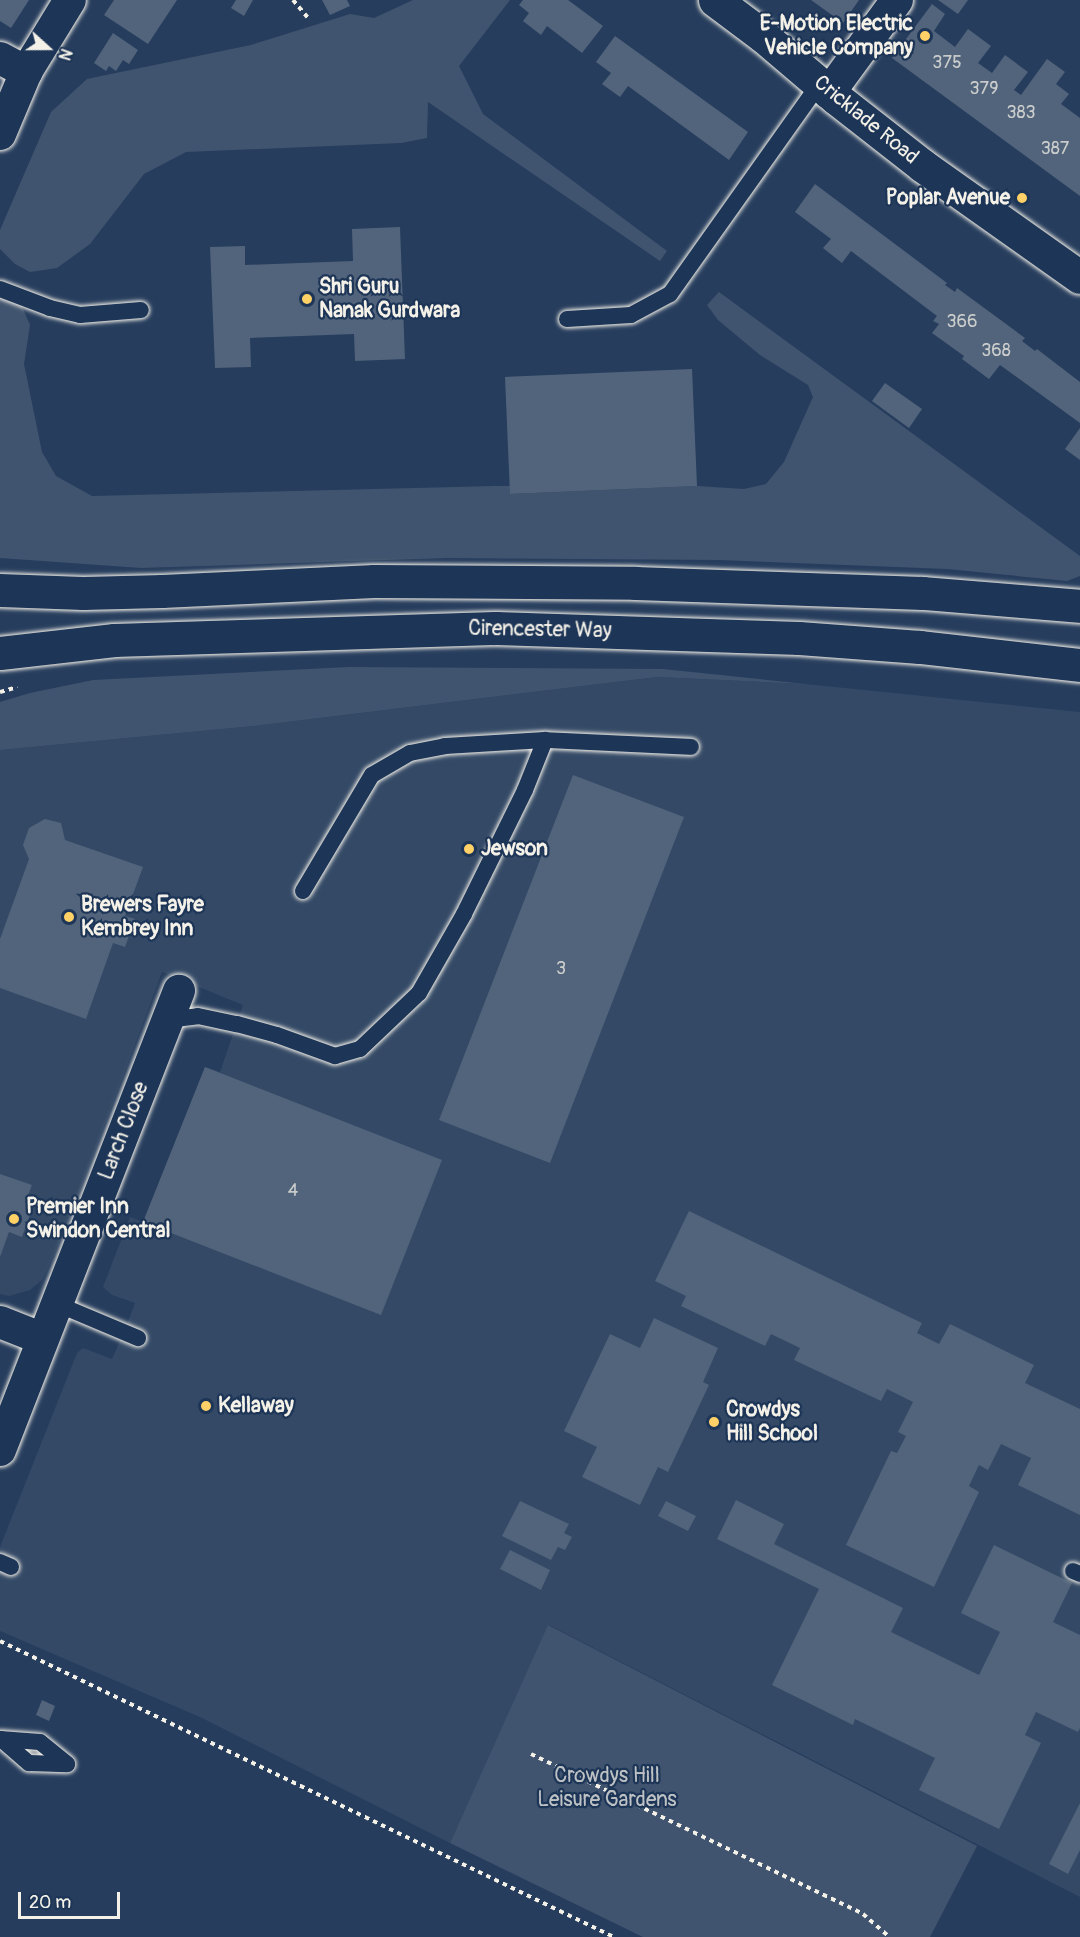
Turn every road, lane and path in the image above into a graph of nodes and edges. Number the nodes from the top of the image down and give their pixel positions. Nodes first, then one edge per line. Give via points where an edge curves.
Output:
1 (70, 0) edge
2 (293, 0) edge
3 (715, 0) edge
4 (897, 0) edge
5 (308, 18) dead end
6 (13, 65) edge
7 (824, 88) junction
8 (0, 134) edge
9 (1080, 277) edge
10 (0, 289) edge
11 (141, 309) dead end
12 (567, 319) dead end
13 (0, 590) edge
14 (1080, 606) edge
15 (0, 653) edge
16 (1080, 665) edge
17 (545, 740) junction
18 (691, 747) dead end
19 (303, 891) dead end
20 (179, 991) dead end
21 (167, 1020) junction
22 (57, 1304) junction
23 (0, 1322) edge
24 (138, 1338) dead end
25 (43, 1339) junction
26 (0, 1450) edge
27 (0, 1641) edge
28 (531, 1754) dead end
29 (614, 1937) edge
30 (889, 1937) edge

1 - 6 street
2 - 5 path
3 - 7 main road, Cricklade Road
4 - 7 street
6 - 8 street
7 - 9 main road, Cricklade Road via 923,166
7 - 12 lane via 670,294 631,315
10 - 11 lane via 80,315
13 - 14 main road via 162,591 374,581 636,584 923,593
15 - 16 main road, Cirencester Way via 114,640 496,628 799,638
17 - 18 lane
17 - 19 lane via 445,746 410,753 372,775
17 - 21 lane via 464,914 419,993 360,1049 335,1056 237,1024 198,1016
20 - 21 street, Larch Close
21 - 22 street, Larch Close
22 - 24 lane
22 - 25 street, Larch Close
23 - 25 street
25 - 26 street, Larch Close
27 - 29 path
28 - 30 path via 863,1914

